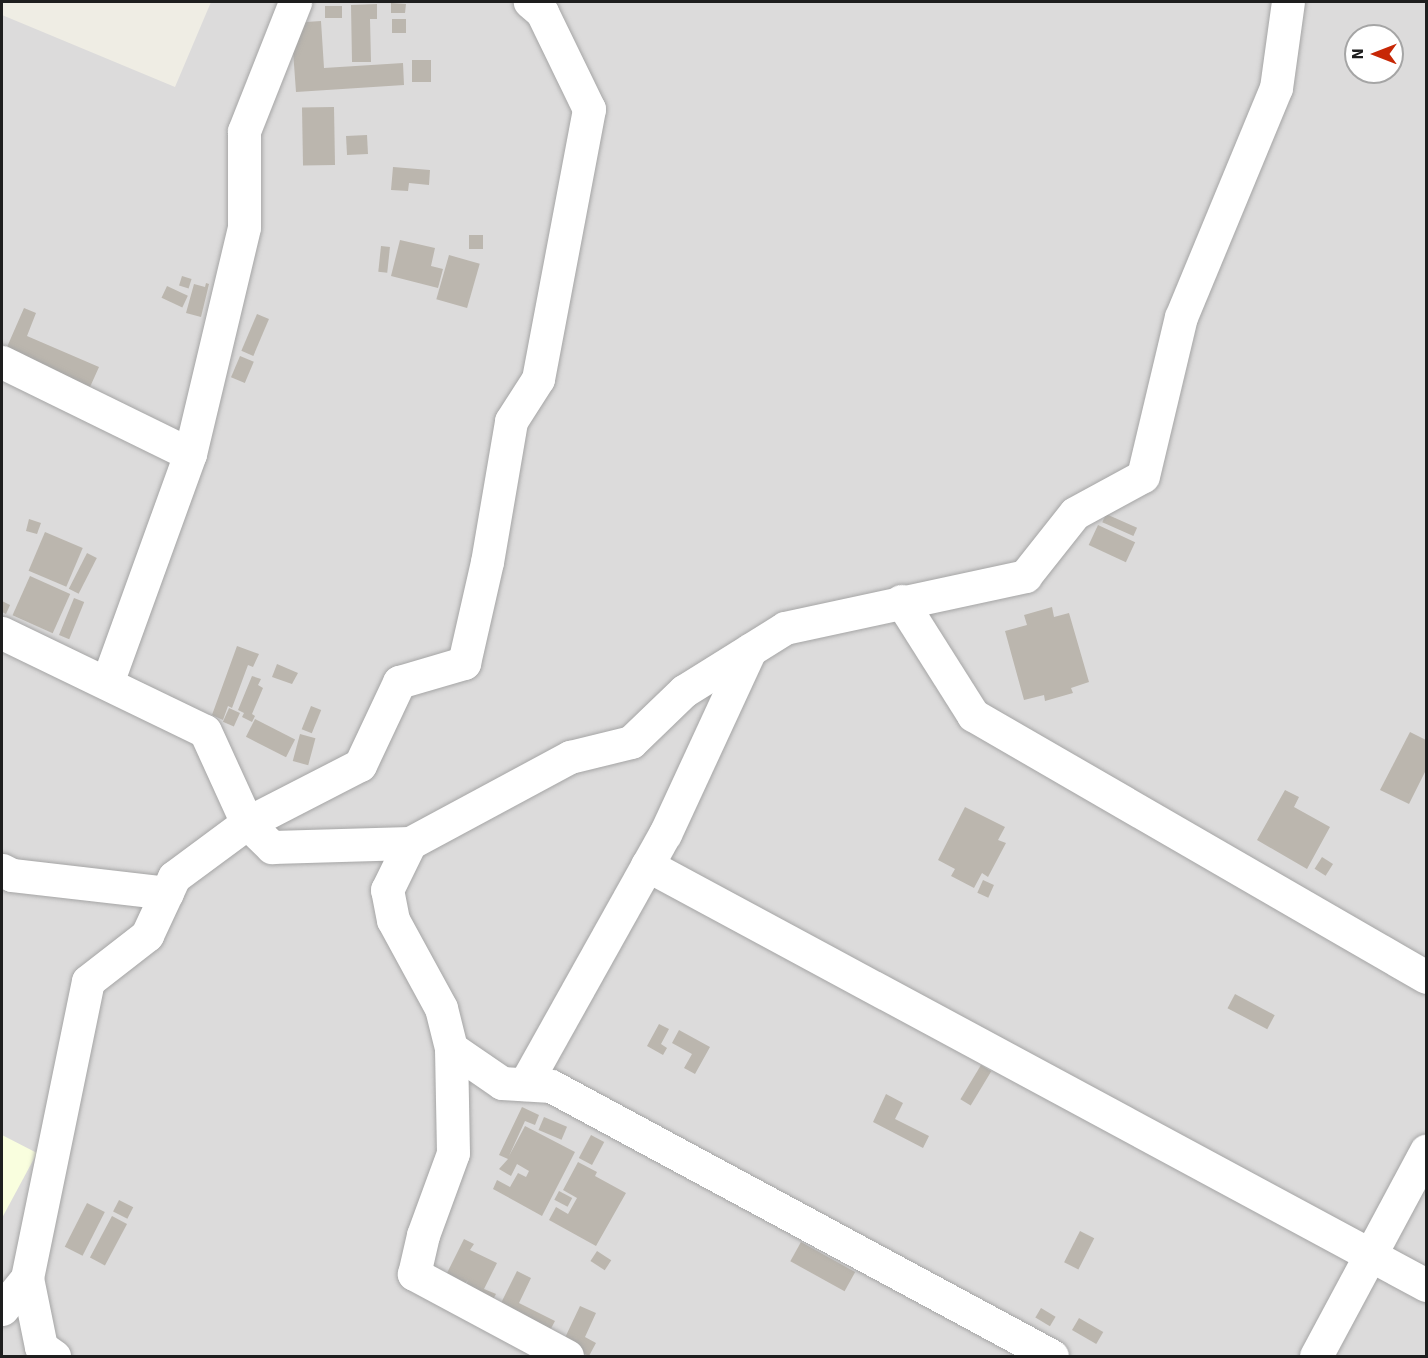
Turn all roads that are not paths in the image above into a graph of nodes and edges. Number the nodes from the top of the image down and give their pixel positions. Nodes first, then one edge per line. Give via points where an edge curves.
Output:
1 (295, 2) edge
2 (530, 2) edge
3 (1288, 2) edge
4 (2, 362) edge
5 (190, 454) junction
6 (901, 601) junction
7 (2, 633) edge
8 (750, 650) junction
9 (107, 683) junction
10 (247, 823) junction
11 (410, 843) junction
12 (647, 865) junction
13 (2, 870) edge
14 (167, 893) junction
15 (1426, 977) edge
16 (452, 1048) junction
17 (525, 1084) junction
18 (1426, 1151) edge
19 (1371, 1254) junction
20 (27, 1278) junction
21 (1426, 1285) edge
22 (2, 1309) edge
23 (54, 1356) edge
24 (567, 1356) edge
25 (1052, 1356) edge
26 (1316, 1356) edge

1 - 5 street via 244,131 244,227
2 - 10 street via 542,12 589,109 538,379 511,421 487,562 464,663 399,682 360,765
3 - 6 street via 1276,88 1180,317 1143,476 1075,513 1025,576
4 - 5 street
5 - 9 street
6 - 8 street via 785,628
6 - 15 street via 974,715
7 - 9 street
8 - 11 street via 684,691 631,742 570,757
8 - 12 street
9 - 10 street via 205,731
10 - 11 street via 272,847
10 - 14 street via 174,877
11 - 16 street via 387,890 393,920 441,1008
12 - 17 street
12 - 19 street
13 - 14 street via 12,875
14 - 20 street via 147,935 88,981
16 - 17 street via 502,1083
16 - 24 street via 453,1154 423,1235 414,1274
17 - 25 street via 550,1086
18 - 19 street
19 - 21 street
19 - 26 street
20 - 22 street
20 - 23 street via 41,1347

